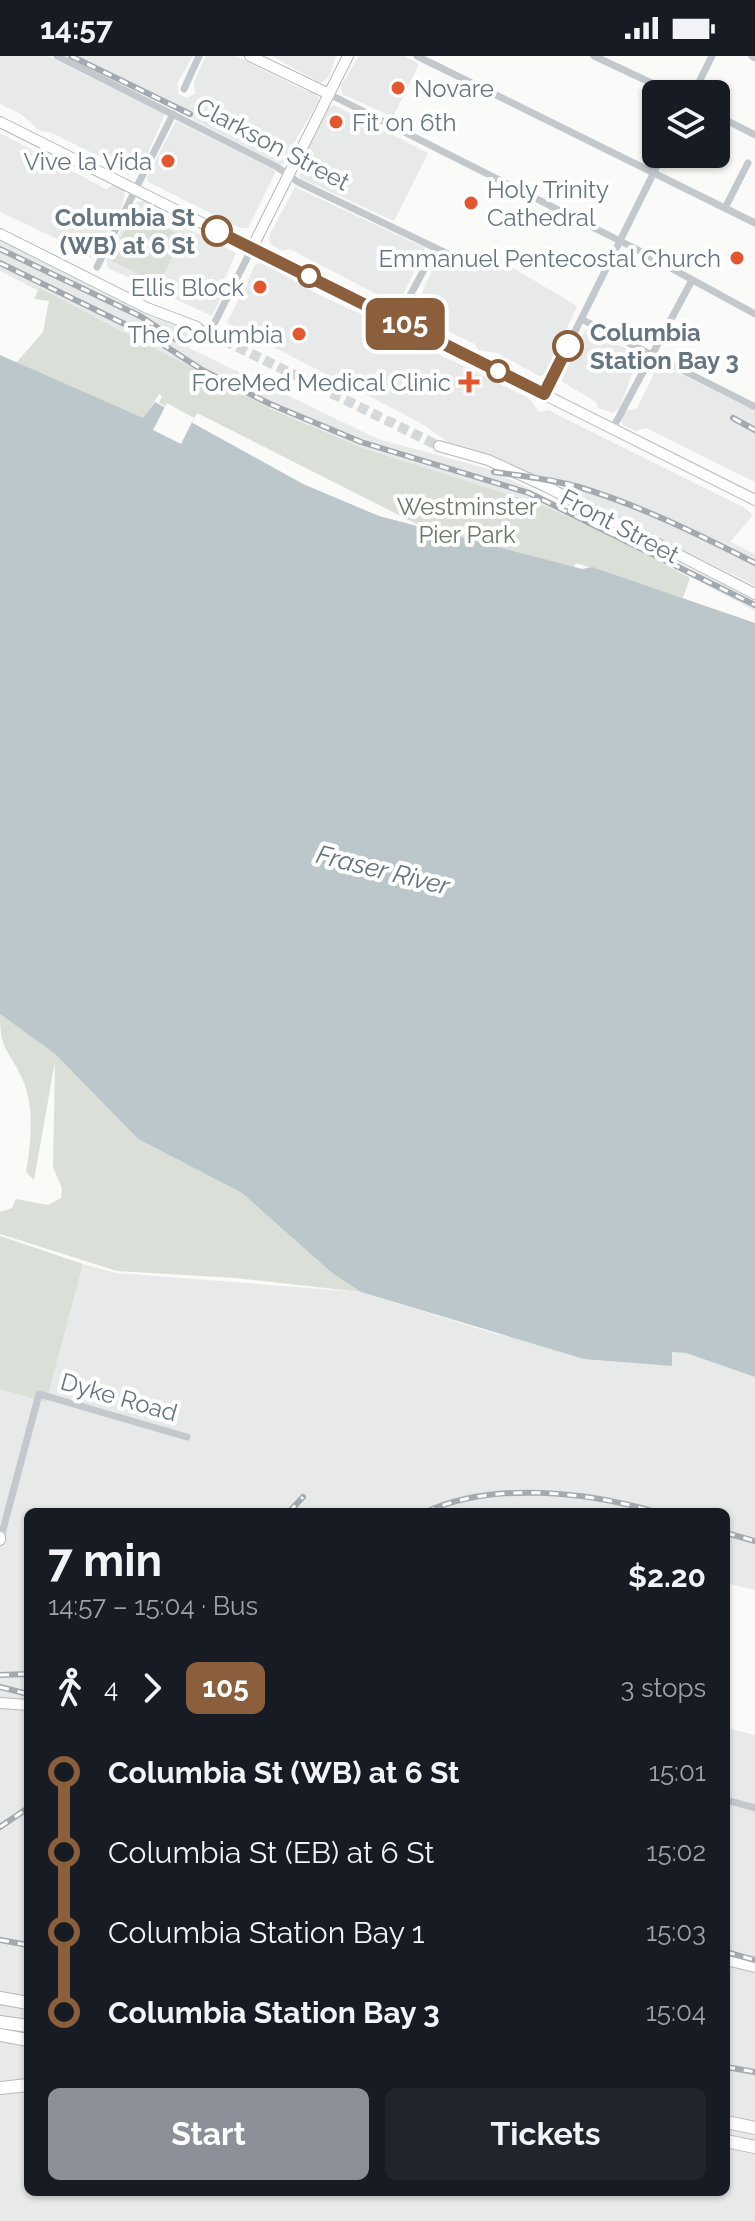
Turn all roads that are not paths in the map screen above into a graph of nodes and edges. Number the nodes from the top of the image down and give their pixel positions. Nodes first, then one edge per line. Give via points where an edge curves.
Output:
1 (57, 56) edge
2 (199, 56) edge
3 (250, 56) edge
4 (348, 56) edge
5 (417, 56) edge
6 (594, 56) edge
7 (712, 56) edge
8 (645, 80) edge
9 (700, 80) edge
10 (184, 89) dead end
11 (329, 94) junction
12 (173, 114) junction
13 (0, 122) edge
14 (730, 122) edge
15 (755, 135) edge
16 (748, 163) dead end
17 (656, 168) edge
18 (654, 173) junction
19 (288, 175) junction
20 (136, 187) junction
21 (725, 208) junction
22 (755, 223) edge
23 (0, 234) edge
24 (620, 241) junction
25 (252, 248) junction
26 (435, 249) junction
27 (471, 265) dead end
28 (97, 267) dead end
29 (691, 282) junction
30 (755, 314) edge
31 (581, 319) junction
32 (397, 320) junction
33 (215, 322) dead end
34 (197, 327) tunnel mouth
35 (653, 356) junction
36 (544, 394) junction
37 (755, 407) edge
38 (613, 428) junction
39 (439, 446) tunnel mouth
40 (755, 500) edge
41 (755, 594) edge
42 (187, 1437) dead end
43 (0, 1538) edge
44 (0, 1703) edge
45 (24, 1705) edge
46 (730, 1801) edge
47 (755, 1808) edge
48 (730, 1961) edge
49 (755, 1967) edge
50 (0, 1998) edge
51 (24, 2002) edge
52 (0, 2022) edge
53 (24, 2025) edge
54 (0, 2035) edge
55 (24, 2039) edge
56 (24, 2085) edge
57 (0, 2088) edge
58 (730, 2123) edge
59 (755, 2128) edge
60 (730, 2142) edge
61 (755, 2147) edge

1 - 12 street, Clarkson Street
2 - 10 street
3 - 11 street
4 - 11 street
5 - 18 street
6 - 8 street
7 - 9 street
11 - 19 street
11 - 24 street
12 - 19 street, Clarkson Street
12 - 20 street
13 - 20 street
14 - 15 street
16 - 21 street
17 - 18 street
18 - 21 street
18 - 24 street
19 - 25 street
19 - 26 street, Clarkson Street
20 - 25 street
20 - 28 street
21 - 22 street
23 - 34 street via 147,308
24 - 29 street
24 - 31 street
25 - 32 street
25 - 33 street
26 - 27 street, Clarkson Street
26 - 32 street
29 - 30 street
29 - 35 street
31 - 35 street
31 - 36 street
32 - 36 street
35 - 37 street
35 - 38 street
36 - 38 street
38 - 40 street
39 - 41 street, Front Street via 488,460 545,486
42 - 43 street, Dyke Road via 39,1394
44 - 45 street
46 - 47 street
48 - 49 street
50 - 51 highway
52 - 53 highway
54 - 55 highway
56 - 57 highway
58 - 59 highway
60 - 61 highway

